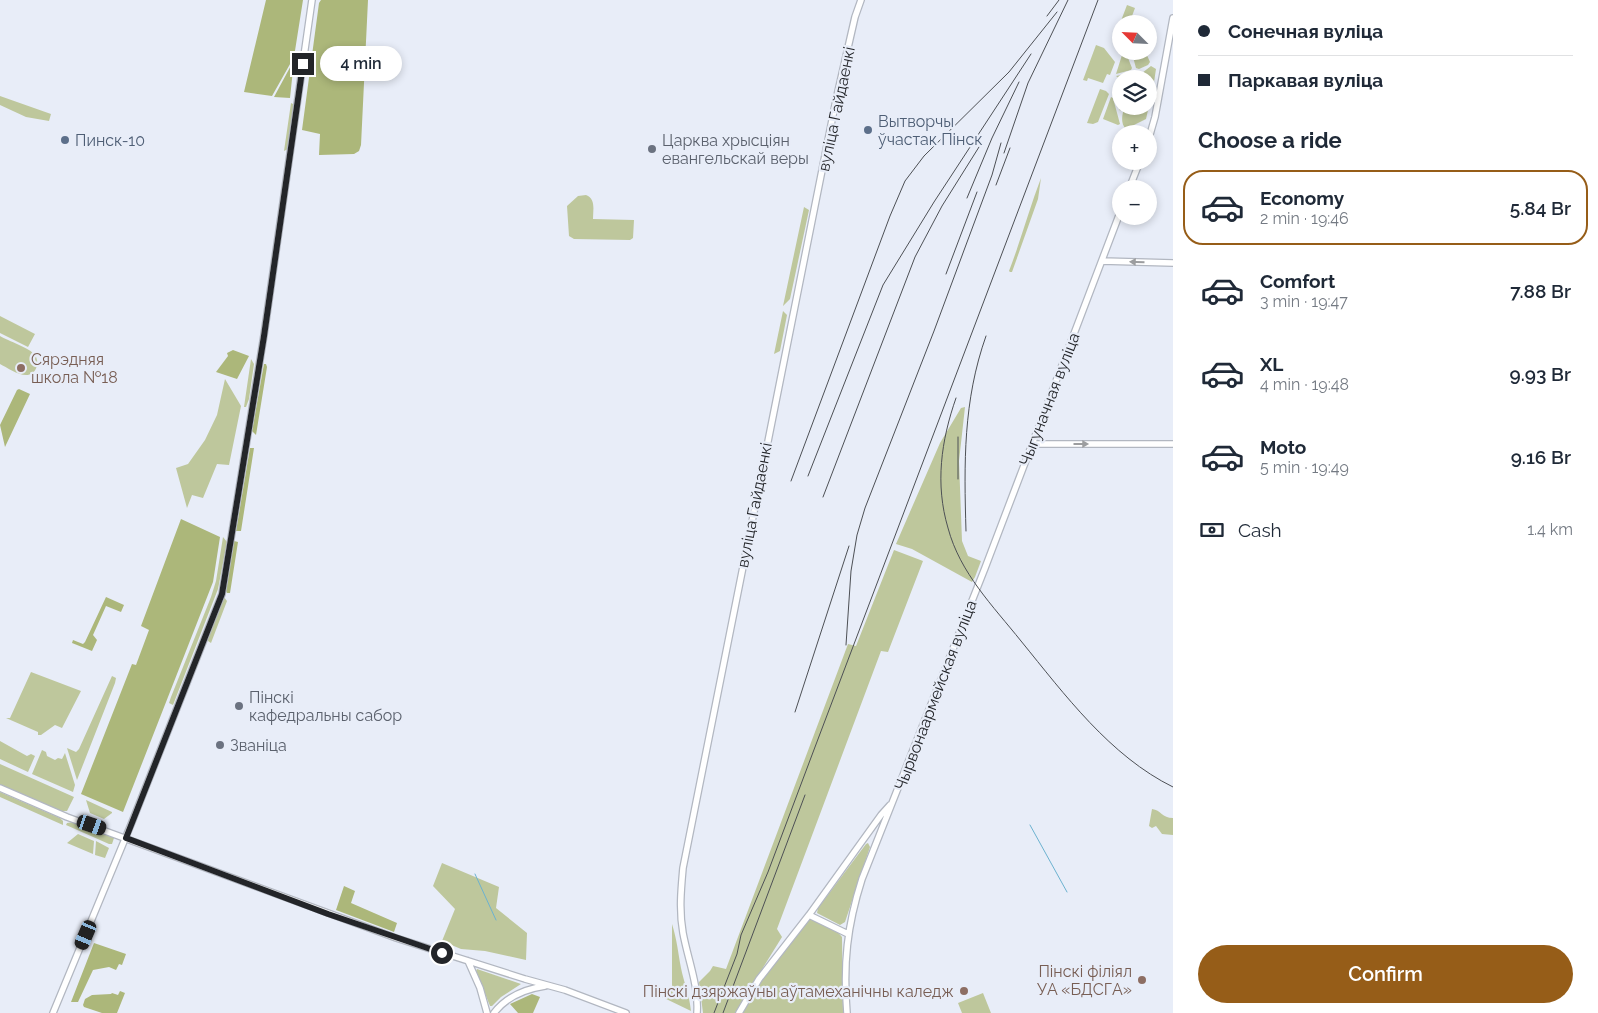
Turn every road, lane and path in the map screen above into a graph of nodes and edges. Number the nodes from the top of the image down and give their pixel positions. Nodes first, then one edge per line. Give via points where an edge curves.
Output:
1 (312, 0) edge
2 (860, 0) edge
3 (1173, 18) edge
4 (1172, 31) edge
5 (1153, 125) edge
6 (1115, 225) edge
7 (1102, 261) junction
8 (1173, 263) edge
9 (1032, 444) junction
10 (1173, 444) edge
11 (977, 587) joint
12 (0, 788) edge
13 (893, 802) junction
14 (126, 838) junction
15 (864, 839) junction
16 (876, 844) junction
17 (809, 914) junction
18 (848, 934) junction
19 (468, 961) junction
20 (547, 985) junction
21 (53, 1013) edge
22 (487, 1013) edge
23 (494, 1013) edge
24 (626, 1013) edge
25 (697, 1013) edge
26 (739, 1013) edge
27 (847, 1013) edge

1 - 14 street via 264,336 222,594
2 - 25 street, вуліца Гайдаенкі via 839,88 683,868 680,899 683,934 693,975
3 - 4 street
4 - 5 street
6 - 7 street, Чыгуначная вуліца
8 -> 7 street
7 - 9 street, Чыгуначная вуліца
9 -> 10 street
9 - 11 street, Чыгуначная вуліца
11 - 13 street, Чырвонаармейская вуліца
12 - 14 street
13 - 15 street, Чырвонаармейская вуліца
13 - 16 street, Чырвонаармейская вуліца
14 - 19 street via 396,938
14 - 21 street
15 - 16 street
15 - 17 street, Чырвонаармейская вуліца
16 - 18 street, Чырвонаармейская вуліца via 853,907
17 - 18 street
17 - 26 street, Чырвонаармейская вуліца via 759,979
18 - 27 street, Чырвонаармейская вуліца via 845,968
19 - 20 street
19 - 22 street
20 - 23 street via 516,994
20 - 24 street

